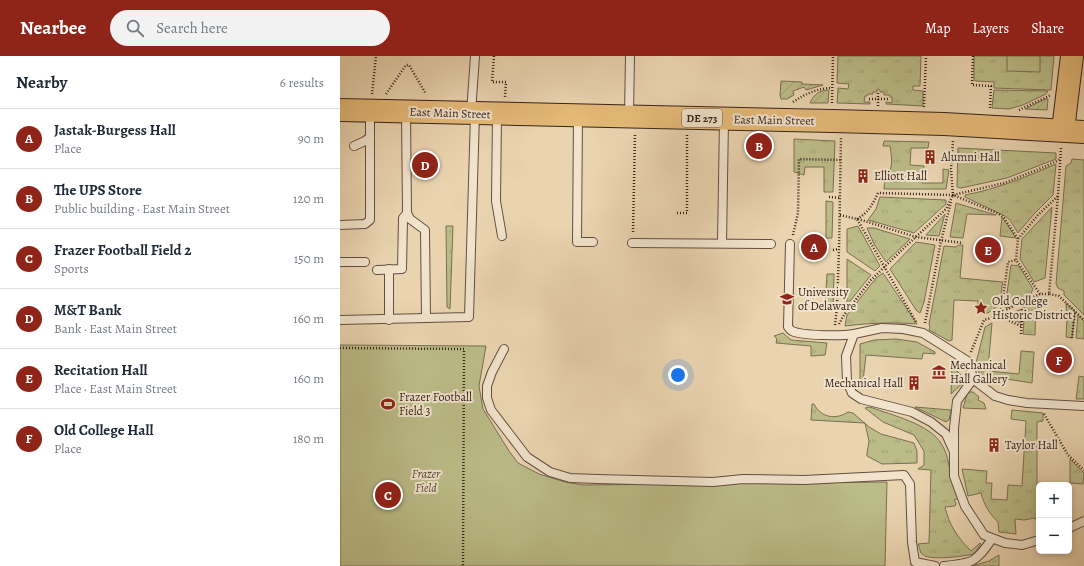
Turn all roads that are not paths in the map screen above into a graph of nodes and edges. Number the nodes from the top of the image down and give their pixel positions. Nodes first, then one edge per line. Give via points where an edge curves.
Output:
1 (475, 56) edge
2 (630, 56) edge
3 (1072, 56) edge
4 (376, 102) junction
5 (501, 107) junction
6 (340, 110) edge
7 (406, 112) junction
8 (473, 114) junction
9 (578, 116) junction
10 (632, 117) junction
11 (724, 118) junction
12 (1070, 136) edge
13 (370, 137) junction
14 (354, 146) dead end
15 (407, 213) junction
16 (340, 225) edge
17 (502, 236) dead end
18 (593, 242) dead end
19 (633, 243) road end
20 (722, 244) junction
21 (772, 244) dead end
22 (790, 244) road end
23 (340, 262) edge
24 (365, 262) dead end
25 (389, 269) junction
26 (377, 270) dead end
27 (426, 318) junction
28 (340, 320) edge
29 (389, 320) junction
30 (854, 334) junction
31 (504, 349) dead end
32 (973, 379) junction
33 (1084, 406) edge
34 (954, 452) junction
35 (1084, 521) edge
36 (1072, 527) edge
37 (992, 539) junction
38 (1036, 541) edge
39 (935, 566) edge
40 (944, 566) edge

1 - 8 lane
2 - 10 lane
3 - 12 main road
4 - 6 main road, East Main Street / DE 273
4 - 7 main road, East Main Street / DE 273
4 - 13 lane
5 - 8 main road, East Main Street / DE 273
5 - 9 main road, East Main Street / DE 273
5 - 17 lane via 496,201
7 - 8 main road, East Main Street / DE 273
7 - 15 lane
8 - 27 lane via 469,317
9 - 10 main road, East Main Street / DE 273
9 - 18 lane via 577,242
10 - 11 main road, East Main Street / DE 273
11 - 12 main road, East Main Street / DE 273 via 928,124
11 - 20 lane
13 - 14 lane
13 - 16 lane via 370,220 365,224
15 - 25 lane via 403,218 402,269
15 - 27 lane via 410,219 425,230
19 - 20 lane
20 - 21 lane
22 - 30 lane via 788,327 798,333 844,336
23 - 24 lane
25 - 26 lane
25 - 29 lane
27 - 29 lane
28 - 29 lane
30 - 32 lane via 882,328 923,333 969,362
30 - 34 lane via 846,356 847,381 852,393 860,399 912,412 931,422 946,434
31 - 39 lane via 487,386 487,398 492,410 527,458 550,472 570,478 597,480 713,482 743,479 804,480 904,476 910,484 915,562
32 - 33 lane via 995,396 1008,400
32 - 34 lane via 958,400
34 - 37 lane via 954,476 965,506 984,535
35 - 36 lane
37 - 38 lane via 1022,544
37 - 40 lane via 974,561

